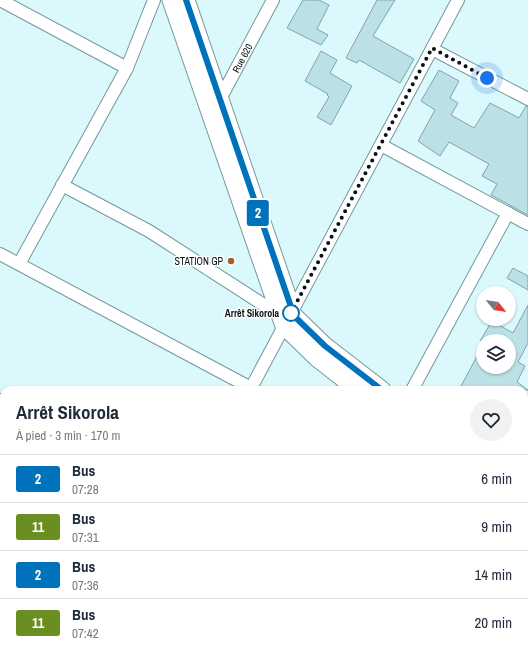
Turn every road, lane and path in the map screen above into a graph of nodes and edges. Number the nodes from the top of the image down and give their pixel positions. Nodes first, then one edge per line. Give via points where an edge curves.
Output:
1 (0, 0) edge
2 (154, 0) edge
3 (171, 0) edge
4 (186, 0) edge
5 (273, 0) edge
6 (458, 0) edge
7 (432, 48) junction
8 (127, 68) junction
9 (220, 99) junction
10 (528, 99) edge
11 (211, 117) junction
12 (381, 145) junction
13 (62, 185) junction
14 (508, 213) junction
15 (528, 224) edge
16 (0, 254) edge
17 (18, 264) junction
18 (285, 318) junction
19 (245, 386) edge
20 (252, 386) edge
21 (353, 386) edge
22 (377, 386) edge
23 (414, 386) edge

1 - 8 street
2 - 8 street
3 - 11 main road
4 - 9 main road
5 - 9 street, Rue 620
6 - 7 street
7 - 10 street
7 - 12 street
8 - 13 street
9 - 11 street, Rue 620
9 - 18 main road via 290,304
11 - 18 main road via 274,302
12 - 14 street
12 - 18 street
13 - 17 street
13 - 18 street via 149,231
14 - 15 street
14 - 23 street
16 - 17 street
17 - 19 street
18 - 20 street
18 - 21 main road via 317,358
18 - 22 main road

